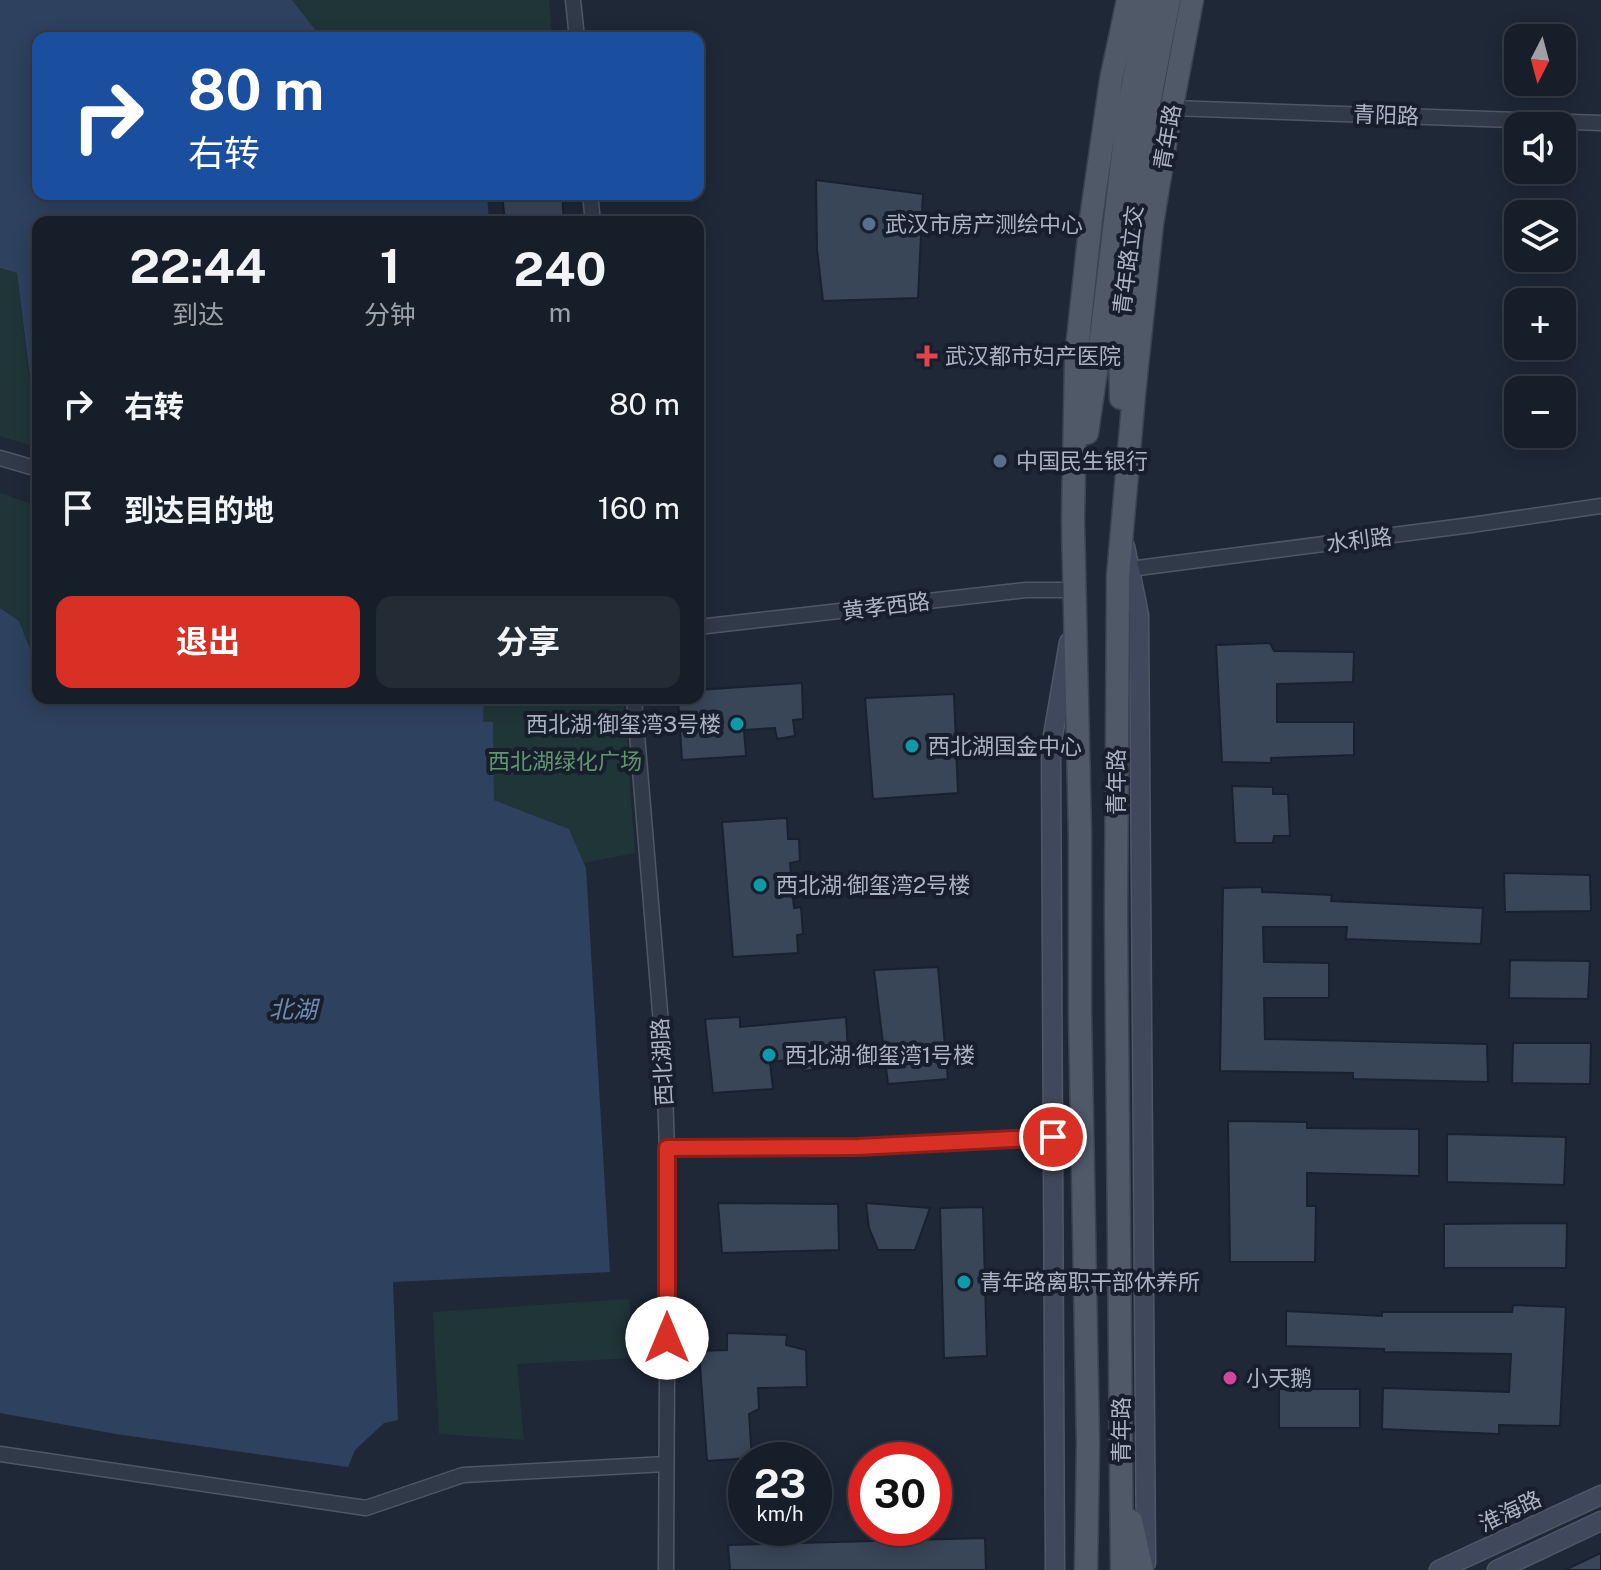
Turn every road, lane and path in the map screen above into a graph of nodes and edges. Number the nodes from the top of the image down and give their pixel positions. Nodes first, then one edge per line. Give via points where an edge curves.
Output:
1 (573, 0) edge
2 (1128, 0) edge
3 (1149, 0) edge
4 (1169, 0) edge
5 (1192, 0) edge
6 (576, 32) edge
7 (1172, 108) junction
8 (1601, 123) edge
9 (1111, 330) junction
10 (0, 458) edge
11 (32, 467) edge
12 (1601, 506) edge
13 (1122, 517) junction
14 (1073, 521) junction
15 (1124, 573) junction
16 (1075, 599) junction
17 (704, 626) edge
18 (634, 704) edge
19 (1053, 1137) junction
20 (667, 1148) junction
21 (0, 1454) edge
22 (666, 1464) junction
23 (1122, 1484) junction
24 (1601, 1495) edge
25 (1601, 1521) edge
26 (666, 1570) edge
27 (1055, 1570) edge
28 (1086, 1570) edge
29 (1122, 1570) edge
30 (1144, 1570) edge
31 (1439, 1570) edge
32 (1497, 1570) edge

1 - 6 street
2 - 14 main road, 青年路 via 1089,234 1076,358
3 - 9 main road, 青年路立交 via 1128,112
4 - 9 main road, 青年路立交
5 - 7 main road, 青年路
7 - 8 street, 青阳路
7 - 13 main road, 青年路 via 1152,224
9 - 13 main road
9 - 14 main road
10 - 11 street
12 - 15 street, 水利路
13 - 15 main road, 青年路
14 - 16 main road, 青年路
15 - 23 main road, 青年路 via 1116,914
15 - 30 main road via 1139,615
16 - 17 street, 黄孝西路 via 1026,590
16 - 19 main road via 1051,747
16 - 28 main road, 青年路
18 - 20 street, 西北湖路
19 - 20 street via 858,1147
19 - 27 main road
20 - 22 street, 西北湖路
21 - 22 street via 366,1508 463,1475
22 - 26 street, 西北湖路
23 - 29 main road, 青年路
23 - 30 main road
24 - 31 main road, 淮海路
25 - 32 main road

